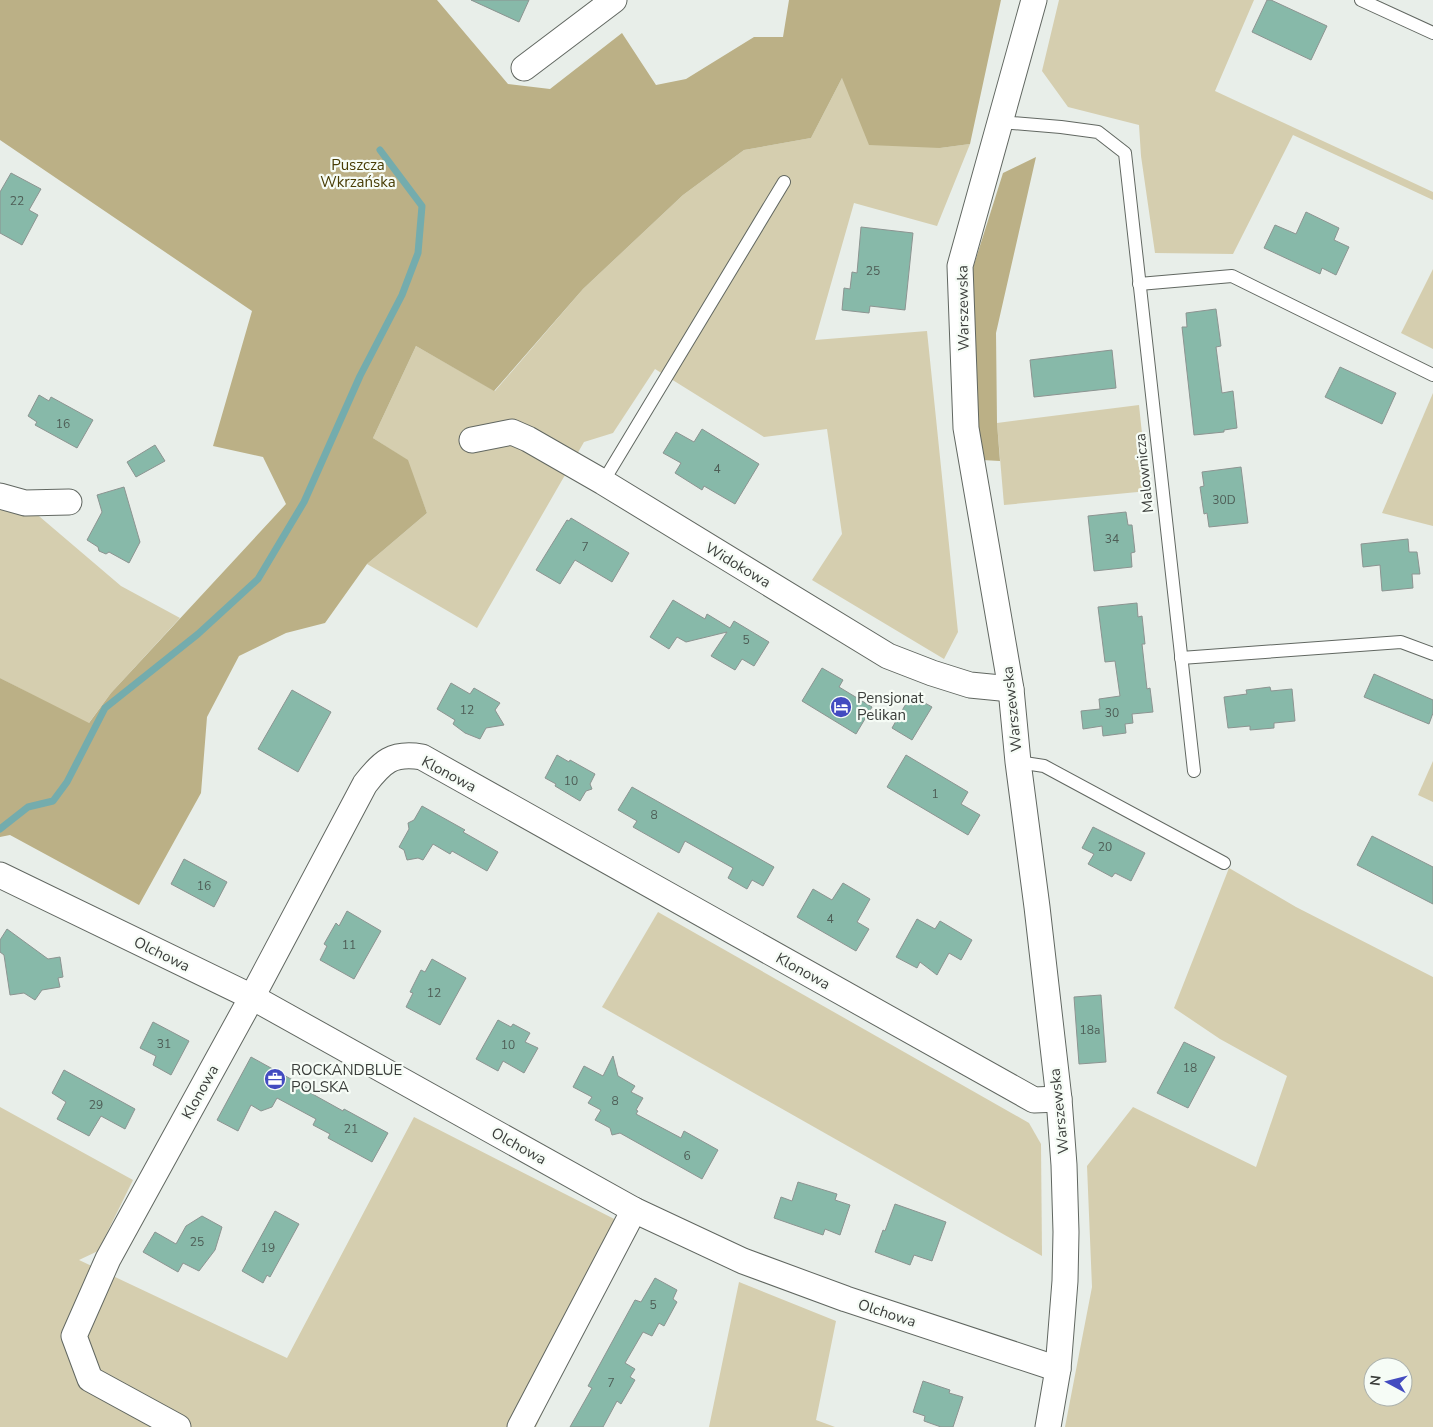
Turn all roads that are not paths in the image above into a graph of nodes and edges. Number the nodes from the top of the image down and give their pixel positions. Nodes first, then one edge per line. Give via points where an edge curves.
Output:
1 (614, 0) edge
2 (1034, 0) edge
3 (1361, 0) edge
4 (1433, 33) edge
5 (524, 68) dead end
6 (1000, 122) junction
7 (784, 182) dead end
8 (1139, 284) junction
9 (1433, 375) edge
10 (472, 440) dead end
11 (603, 482) junction
12 (0, 496) edge
13 (69, 502) dead end
14 (1433, 654) edge
15 (1181, 658) junction
16 (1011, 689) junction
17 (1018, 762) junction
18 (1194, 771) dead end
19 (1224, 863) dead end
20 (0, 875) edge
21 (252, 997) junction
22 (1059, 1099) junction
23 (634, 1210) junction
24 (1058, 1369) junction
25 (178, 1427) edge
26 (520, 1427) edge
27 (1048, 1427) edge

1 - 5 street
2 - 6 street, Warszewska
3 - 4 lane
6 - 8 lane, Malownicza via 1098,132 1125,153
6 - 16 street, Warszewska via 960,266 966,428
7 - 11 lane
8 - 9 lane via 1232,276
8 - 15 lane, Malownicza
10 - 11 street, Widokowa via 512,432
11 - 16 street, Widokowa via 888,656 970,685
12 - 13 street via 26,503
14 - 15 lane via 1401,642
15 - 18 lane, Malownicza
16 - 17 street, Warszewska
17 - 19 lane via 1044,766
17 - 22 street, Warszewska
20 - 21 street, Olchowa
21 - 22 street, Klonowa via 365,784 378,767 392,757 408,755 422,757 1034,1100
21 - 23 street, Olchowa
21 - 25 street, Klonowa via 108,1259 74,1336 90,1379
22 - 24 street, Warszewska via 1066,1232
23 - 24 street, Olchowa via 743,1261 846,1299
23 - 26 street
24 - 27 street, Warszewska

